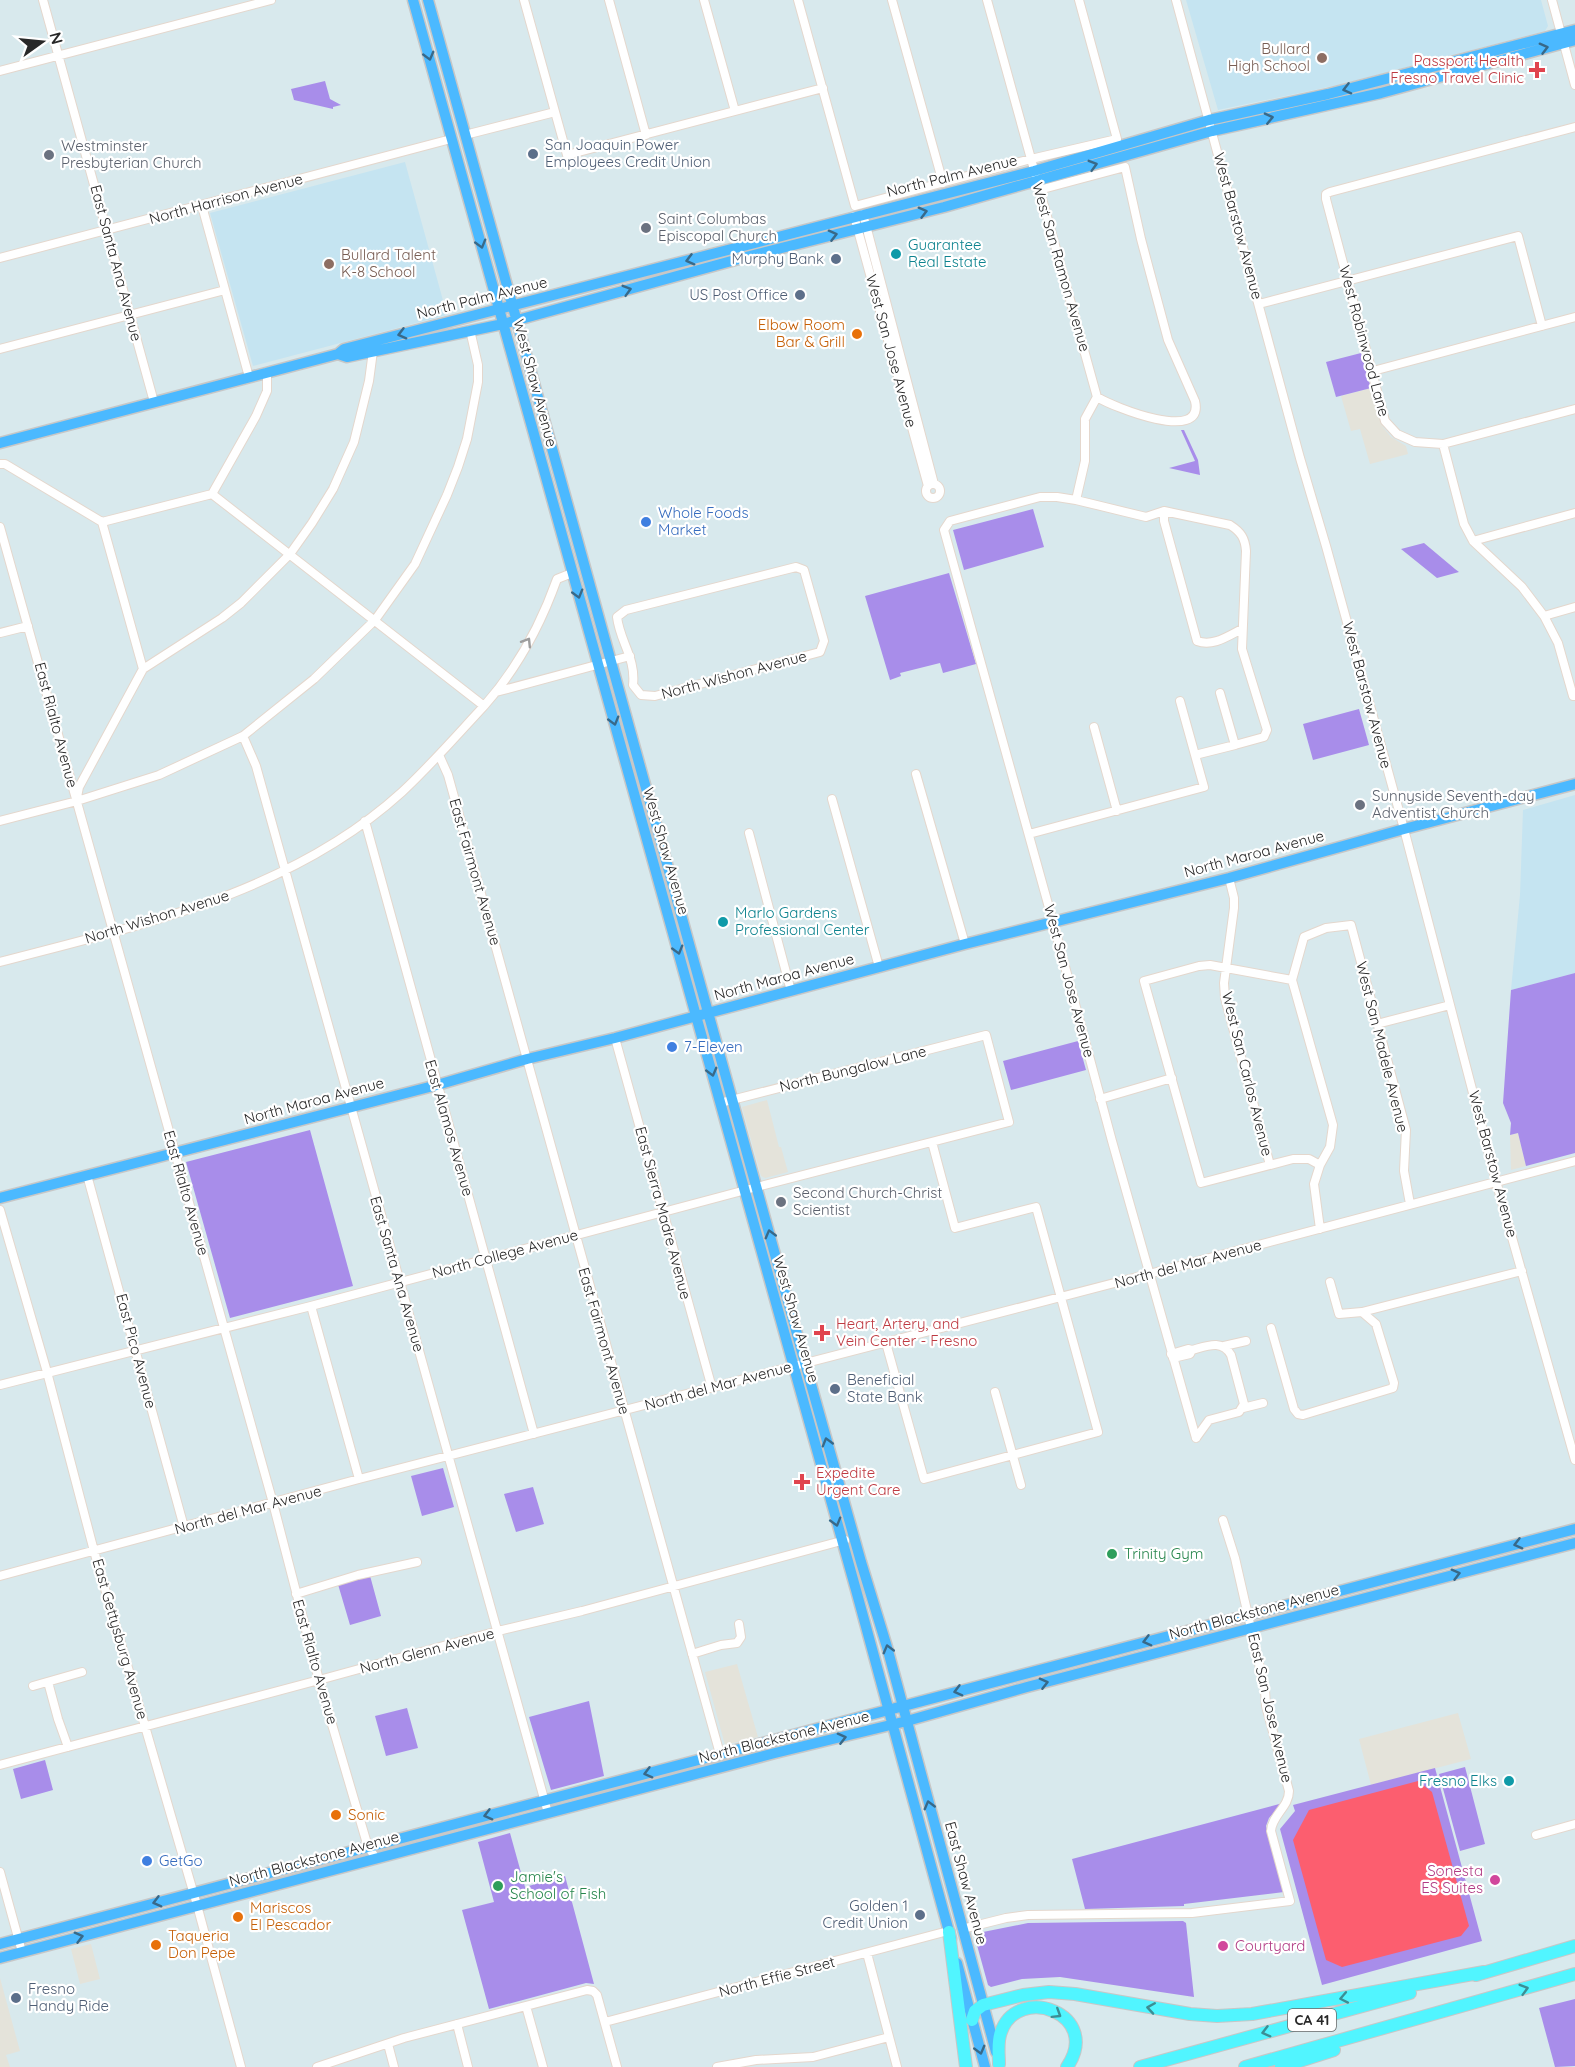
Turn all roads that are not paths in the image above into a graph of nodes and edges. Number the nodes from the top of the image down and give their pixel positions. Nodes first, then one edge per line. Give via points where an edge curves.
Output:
1 (44, 0) edge
2 (271, 0) edge
3 (413, 0) edge
4 (428, 0) edge
5 (524, 0) edge
6 (609, 0) edge
7 (704, 0) edge
8 (798, 0) edge
9 (892, 0) edge
10 (987, 0) edge
11 (1079, 0) edge
12 (1176, 0) edge
13 (1552, 0) edge
14 (1575, 30) edge
15 (1567, 39) edge
16 (59, 56) junction
17 (0, 71) edge
18 (435, 81) junction
19 (1575, 85) edge
20 (823, 88) junction
21 (735, 111) junction
22 (555, 112) junction
23 (1210, 126) junction
24 (1575, 127) edge
25 (465, 135) junction
26 (646, 135) junction
27 (452, 139) junction
28 (1031, 159) junction
29 (475, 169) junction
30 (1036, 180) junction
31 (943, 183) junction
32 (202, 206) junction
33 (858, 212) junction
34 (825, 224) junction
35 (862, 228) junction
36 (107, 230) junction
37 (746, 257) junction
38 (0, 258) edge
39 (1347, 280) junction
40 (225, 290) junction
41 (1259, 304) junction
42 (512, 306) junction
43 (499, 309) junction
44 (130, 315) junction
45 (1575, 317) edge
46 (516, 320) junction
47 (503, 324) junction
48 (1542, 326) junction
49 (470, 330) junction
50 (0, 349) edge
51 (373, 351) junction
52 (338, 354) junction
53 (1372, 371) junction
54 (267, 372) junction
55 (249, 377) junction
56 (1097, 397) junction
57 (154, 402) junction
58 (1575, 409) edge
59 (0, 443) edge
60 (1443, 444) junction
61 (542, 463) junction
62 (0, 464) edge
63 (931, 485) dead end
64 (212, 494) junction
65 (1077, 500) junction
66 (1164, 511) junction
67 (1575, 513) edge
68 (572, 521) junction
69 (102, 522) junction
70 (0, 527) edge
71 (1473, 541) junction
72 (290, 554) junction
73 (572, 573) junction
74 (1575, 607) edge
75 (1544, 616) junction
76 (375, 620) junction
77 (28, 626) junction
78 (1242, 629) junction
79 (0, 633) edge
80 (630, 656) junction
81 (611, 662) junction
82 (598, 665) junction
83 (143, 669) junction
84 (496, 692) junction
85 (1220, 693) dead end
86 (1574, 696) edge
87 (1180, 701) dead end
88 (484, 706) junction
89 (1094, 727) dead end
90 (243, 735) junction
91 (1235, 745) junction
92 (439, 755) junction
93 (1196, 755) junction
94 (916, 774) dead end
95 (1575, 784) edge
96 (832, 799) dead end
97 (77, 801) junction
98 (1116, 811) junction
99 (0, 821) edge
100 (365, 821) junction
101 (1404, 829) junction
102 (749, 833) dead end
103 (1029, 834) junction
104 (284, 870) junction
105 (1229, 878) junction
106 (1053, 922) junction
107 (113, 932) junction
108 (965, 944) junction
109 (0, 962) edge
110 (879, 967) junction
111 (1226, 967) junction
112 (1292, 980) junction
113 (791, 991) junction
114 (1450, 1005) junction
115 (708, 1012) junction
116 (696, 1016) junction
117 (1377, 1024) junction
118 (615, 1038) junction
119 (527, 1059) junction
120 (1172, 1078) junction
121 (437, 1085) junction
122 (1100, 1099) junction
123 (732, 1100) junction
124 (720, 1103) junction
125 (350, 1106) junction
126 (1009, 1122) joint
127 (932, 1142) junction
128 (175, 1152) junction
129 (1575, 1161) edge
130 (1270, 1165) junction
131 (1320, 1165) junction
132 (87, 1175) junction
133 (1496, 1181) junction
134 (757, 1187) junction
135 (744, 1190) junction
136 (0, 1198) edge
137 (1410, 1204) junction
138 (0, 1210) edge
139 (663, 1212) junction
140 (1320, 1229) junction
141 (575, 1235) junction
142 (486, 1259) junction
143 (1522, 1271) junction
144 (1149, 1275) junction
145 (399, 1282) junction
146 (1330, 1282) dead end
147 (1062, 1296) junction
148 (311, 1306) junction
149 (1362, 1312) junction
150 (224, 1328) junction
151 (1271, 1328) dead end
152 (1246, 1341) dead end
153 (886, 1342) junction
154 (1224, 1346) junction
155 (136, 1350) junction
156 (1172, 1356) junction
157 (805, 1363) junction
158 (793, 1366) junction
159 (47, 1372) junction
160 (0, 1385) edge
161 (712, 1388) junction
162 (995, 1392) dead end
163 (1263, 1403) dead end
164 (1243, 1408) junction
165 (624, 1412) junction
166 (534, 1434) junction
167 (1012, 1455) junction
168 (448, 1457) junction
169 (1575, 1460) edge
170 (359, 1479) junction
171 (1021, 1485) dead end
172 (273, 1503) junction
173 (1223, 1520) dead end
174 (184, 1527) junction
175 (1575, 1529) edge
176 (854, 1538) junction
177 (842, 1541) junction
178 (1575, 1543) edge
179 (94, 1551) junction
180 (417, 1562) dead end
181 (1440, 1565) junction
182 (0, 1576) edge
183 (673, 1586) junction
184 (296, 1594) junction
185 (1376, 1595) junction
186 (1247, 1615) junction
187 (739, 1624) dead end
188 (1251, 1628) junction
189 (498, 1631) junction
190 (692, 1654) junction
191 (82, 1672) dead end
192 (320, 1680) junction
193 (48, 1682) junction
194 (33, 1686) dead end
195 (903, 1706) junction
196 (888, 1710) junction
197 (907, 1721) junction
198 (892, 1725) junction
199 (145, 1726) junction
200 (794, 1735) junction
201 (68, 1746) junction
202 (720, 1754) junction
203 (0, 1765) edge
204 (724, 1767) junction
205 (674, 1780) junction
206 (544, 1800) junction
207 (548, 1813) junction
208 (1575, 1824) edge
209 (1536, 1835) dead end
210 (368, 1847) junction
211 (376, 1858) junction
212 (0, 1872) edge
213 (937, 1889) junction
214 (194, 1893) junction
215 (197, 1905) junction
216 (962, 1929) junction
217 (949, 1932) junction
218 (19, 1939) junction
219 (0, 1944) edge
220 (1575, 1946) edge
221 (22, 1952) junction
222 (867, 1953) junction
223 (0, 1958) edge
224 (1484, 1972) junction
225 (1575, 1974) edge
226 (1492, 1998) junction
227 (983, 2005) junction
228 (526, 2006) junction
229 (972, 2020) junction
230 (605, 2022) junction
231 (457, 2024) junction
232 (889, 2037) junction
233 (388, 2044) junction
234 (774, 2063) edge
235 (1000, 2066) edge
236 (241, 2067) edge
237 (320, 2067) edge
238 (394, 2067) edge
239 (468, 2067) edge
240 (543, 2067) edge
241 (617, 2067) edge
242 (717, 2067) edge
243 (897, 2067) edge
244 (966, 2067) edge
245 (985, 2067) edge
246 (1067, 2067) edge
247 (1140, 2067) edge
248 (1245, 2067) edge
249 (1281, 2067) edge

1 - 16 street, East Santa Ana Avenue
2 - 16 street
3 -> 18 main road, West Shaw Avenue
4 - 25 main road, West Shaw Avenue
5 - 22 street
6 - 26 street
7 - 21 street
8 - 20 street
9 - 31 street
10 - 28 street, West San Ramon Avenue
11 - 28 street via 1117,139
12 - 23 street, West Barstow Avenue
13 - 15 street
14 - 15 main road, North Palm Avenue
15 - 19 street
15 - 23 main road, North Palm Avenue
16 - 17 street
16 - 36 street, East Santa Ana Avenue
18 - 25 main road via 457,130
18 - 27 main road, West Shaw Avenue
20 - 21 street
20 - 33 street
21 - 26 street
22 - 25 street
22 - 26 street via 567,155
23 - 30 main road, North Palm Avenue
23 - 41 street, West Barstow Avenue
24 - 39 street, West Robinwood Lane via 1326,194
25 - 29 main road, West Shaw Avenue
27 - 29 main road via 460,142 467,166
27 - 32 street, North Harrison Avenue
27 -> 43 main road, West Shaw Avenue
28 - 30 street, West San Ramon Avenue
28 - 31 street
29 - 42 main road, West Shaw Avenue
30 - 33 main road, North Palm Avenue
35 -> 30 main road, North Palm Avenue
30 - 56 street, West San Ramon Avenue
30 - 56 street via 1125,167 1168,340 1196,411 1186,420 1158,419
31 - 33 street
32 - 36 street, North Harrison Avenue
32 - 40 street
33 - 34 main road, North Palm Avenue
33 - 35 street
34 - 37 main road via 752,249
34 -> 42 main road, North Palm Avenue
37 -> 35 main road, North Palm Avenue
35 - 63 street
36 - 38 street, North Harrison Avenue
36 - 44 street, East Santa Ana Avenue
46 -> 37 main road, North Palm Avenue
39 - 41 street
39 - 48 street via 1518,236
39 - 53 street, West Robinwood Lane
40 - 44 street
40 - 55 street
41 - 101 street, West Barstow Avenue
42 - 43 main road, North Palm Avenue
42 - 46 main road, West Shaw Avenue
43 - 47 main road, West Shaw Avenue
43 -> 52 main road, North Palm Avenue via 344,349
44 - 50 street
44 - 57 street, East Santa Ana Avenue
45 - 48 street
46 - 47 main road, North Palm Avenue
46 - 68 main road, West Shaw Avenue
47 - 49 main road, North Palm Avenue
47 - 61 main road, West Shaw Avenue
48 - 53 street
49 - 51 main road, North Palm Avenue
49 - 76 street via 478,382 458,467 414,564
51 - 52 main road, North Palm Avenue via 347,357
51 - 72 street via 350,454 333,489
52 - 54 main road, North Palm Avenue
53 - 60 street, West Robinwood Lane via 1385,421 1397,434 1414,442
54 - 55 main road, North Palm Avenue
54 - 64 street via 267,391 256,416
55 - 57 main road, North Palm Avenue
56 - 65 street via 1085,419 1085,461
57 - 59 main road, North Palm Avenue
58 - 60 street, West Robinwood Lane
60 - 71 street via 1464,524
61 - 68 main road via 552,473 563,515
61 - 73 main road, West Shaw Avenue
62 - 69 street
64 - 69 street
64 - 72 street
65 - 66 street via 1146,517
65 - 103 street, West San Jose Avenue via 1040,497 950,521 944,530
66 - 78 street via 1239,530 1245,540
66 - 78 street via 1197,641 1213,643
67 - 71 street
68 - 81 main road, West Shaw Avenue
69 - 83 street
70 - 77 street, East Rialto Avenue
71 - 75 street via 1522,587
72 - 76 street
72 - 83 street via 222,618
73 -> 82 main road, West Shaw Avenue
84 -> 73 street, North Wishon Avenue via 538,624 557,579
74 - 75 street
75 - 86 street via 1558,643
76 - 88 street
76 - 90 street via 314,679
77 - 79 street
77 - 97 street, East Rialto Avenue
78 - 91 street via 1242,649 1266,730 1264,737
80 - 80 street, North Wishon Avenue via 618,630 617,617 626,610 796,567 804,570 824,641 820,652 655,696 641,695 633,685 635,672
80 - 81 street
81 - 82 street
81 - 115 main road, West Shaw Avenue
82 - 84 street
82 -> 116 main road, West Shaw Avenue
83 - 97 street via 79,788
84 - 88 street, North Wishon Avenue
85 - 91 street
87 - 93 street
88 - 92 street, North Wishon Avenue
89 - 98 street
90 - 97 street via 159,775
90 - 104 street, East Santa Ana Avenue via 256,766
91 - 93 street
92 - 100 street, North Wishon Avenue
92 - 119 street, East Fairmont Avenue via 448,775
93 - 98 street via 1204,787
94 - 108 street
95 - 101 main road, North Maroa Avenue
96 - 110 street
97 - 99 street
97 - 107 street, East Rialto Avenue
98 - 103 street
100 - 104 street, North Wishon Avenue
100 - 121 street, East Alamos Avenue
101 - 105 main road, North Maroa Avenue
101 - 114 street, West Barstow Avenue
102 - 113 street
103 - 106 street, West San Jose Avenue
104 - 107 street, North Wishon Avenue via 213,902
104 - 125 street, East Santa Ana Avenue
105 - 106 main road, North Maroa Avenue
105 - 111 street, West San Carlos Avenue via 1234,908
106 - 108 main road, North Maroa Avenue
106 - 122 street, West San Jose Avenue
107 - 109 street, North Wishon Avenue
107 - 128 street, East Rialto Avenue
108 - 110 main road, North Maroa Avenue
110 - 113 main road, North Maroa Avenue
111 - 112 street
111 - 120 street via 1199,966 1144,981
111 - 130 street, West San Carlos Avenue via 1225,998
112 - 117 street, West San Madele Avenue via 1304,937 1326,928 1351,925
112 - 131 street via 1333,1125 1330,1147
113 - 115 main road, North Maroa Avenue
114 - 117 street
114 - 133 street, West Barstow Avenue
115 - 116 main road, North Maroa Avenue
115 - 123 main road, West Shaw Avenue
116 - 118 main road, North Maroa Avenue
116 -> 124 main road, West Shaw Avenue
117 - 137 street, West San Madele Avenue via 1406,1130 1404,1171
118 - 119 main road, North Maroa Avenue
118 - 139 street, East Sierra Madre Avenue
119 - 121 main road, North Maroa Avenue
119 - 141 street, East Fairmont Avenue
120 - 122 street
120 - 130 street via 1200,1183
121 - 125 main road, North Maroa Avenue
121 - 142 street, East Alamos Avenue
122 - 144 street, West San Jose Avenue
123 - 124 street, North Bungalow Lane
123 - 126 street, North Bungalow Lane via 986,1035
123 - 134 main road, West Shaw Avenue
124 - 135 main road, West Shaw Avenue
125 - 128 main road, North Maroa Avenue
125 - 145 street, East Santa Ana Avenue
126 - 127 street, North College Avenue
127 - 134 street, North College Avenue
127 - 147 street via 955,1228 1036,1207
128 - 132 main road, North Maroa Avenue
128 - 150 street, East Rialto Avenue
129 - 133 street, North del Mar Avenue
130 - 131 street via 1293,1159 1309,1159
131 - 140 street via 1314,1184
132 - 136 main road, North Maroa Avenue
132 - 155 street, East Pico Avenue
133 - 137 street, North del Mar Avenue
133 - 143 street, West Barstow Avenue
134 - 135 street, North College Avenue
157 -> 134 main road, West Shaw Avenue
135 - 139 street, North College Avenue
135 - 158 main road, West Shaw Avenue
137 - 140 street, North del Mar Avenue
138 - 159 street, East Gettysburg Avenue
139 - 141 street, North College Avenue
139 - 161 street, East Sierra Madre Avenue
140 - 144 street, North del Mar Avenue
141 - 142 street, North College Avenue
141 - 165 street, East Fairmont Avenue
142 - 145 street, North College Avenue
142 - 166 street, East Alamos Avenue
143 - 149 street
143 - 169 street, West Barstow Avenue
144 - 147 street, North del Mar Avenue
144 - 156 street, West San Jose Avenue
145 - 148 street, North College Avenue
145 - 168 street, East Santa Ana Avenue
146 - 149 street via 1339,1314
147 - 153 street, North del Mar Avenue
147 - 167 street via 1098,1432
148 - 150 street, North College Avenue
148 - 170 street
149 - 151 street via 1376,1324 1393,1389 1303,1415 1294,1409
150 - 155 street, North College Avenue
150 - 172 street, East Rialto Avenue
152 - 154 street
153 - 157 street, North del Mar Avenue
153 - 167 street via 924,1479
154 - 156 street
154 - 164 street via 1231,1356
155 - 159 street, North College Avenue
155 - 174 street, East Pico Avenue
156 - 164 street, West San Jose Avenue via 1196,1438 1209,1420
157 - 158 street, North del Mar Avenue
176 -> 157 main road, West Shaw Avenue
158 - 161 street, North del Mar Avenue
158 -> 177 main road, West Shaw Avenue
159 - 160 street, North College Avenue
159 - 179 street, East Gettysburg Avenue
161 - 165 street, North del Mar Avenue
162 - 167 street
163 - 164 street
165 - 166 street, North del Mar Avenue
165 - 183 street, East Fairmont Avenue
166 - 168 street, North del Mar Avenue
167 - 171 street
168 - 170 street, North del Mar Avenue
168 - 189 street, East Santa Ana Avenue
170 - 172 street, North del Mar Avenue
172 - 174 street, North del Mar Avenue
172 - 184 street, East Rialto Avenue
173 - 186 street, East San Jose Avenue
174 - 179 street, North del Mar Avenue
175 -> 181 main road, North Blackstone Avenue
176 - 177 street, North Glenn Avenue
195 -> 176 main road, West Shaw Avenue
177 - 183 street, North Glenn Avenue
177 - 196 main road, West Shaw Avenue
185 -> 178 main road, North Blackstone Avenue
179 - 182 street, North del Mar Avenue
179 - 199 street, East Gettysburg Avenue
180 - 184 street
181 - 185 main road via 1431,1575 1385,1587
181 - 186 main road, North Blackstone Avenue
183 - 189 street, North Glenn Avenue
183 - 190 street, East Fairmont Avenue
184 - 192 street, East Rialto Avenue
185 - 188 main road, North Blackstone Avenue
186 - 188 street, East San Jose Avenue
186 -> 195 main road, North Blackstone Avenue
187 - 190 street via 741,1637 737,1643
197 -> 188 main road, North Blackstone Avenue
188 - 216 street, East San Jose Avenue via 1266,1690 1266,1706 1289,1791 1271,1831 1290,1901 1192,1913 1028,1915
189 - 192 street, North Glenn Avenue
189 - 206 street, East Santa Ana Avenue
190 - 202 street, East Fairmont Avenue
191 - 193 street
192 - 199 street, North Glenn Avenue
192 - 210 street, East Rialto Avenue
193 - 194 street
193 - 201 street
195 - 196 main road, North Blackstone Avenue
195 - 197 main road, East Shaw Avenue
196 - 198 main road, East Shaw Avenue
196 - 200 main road, North Blackstone Avenue
197 - 198 main road, North Blackstone Avenue
216 -> 197 main road, East Shaw Avenue
204 -> 198 main road, North Blackstone Avenue
198 - 213 main road, East Shaw Avenue
199 - 201 street, North Glenn Avenue
199 - 214 street, East Gettysburg Avenue
200 - 202 main road, North Blackstone Avenue
200 - 204 main road via 783,1743 728,1758
201 - 203 street, North Glenn Avenue
202 - 205 main road via 714,1763 680,1772
202 -> 206 main road, North Blackstone Avenue
204 - 205 main road, North Blackstone Avenue
205 - 207 main road, North Blackstone Avenue
206 - 207 street, East Santa Ana Avenue
206 -> 210 main road, North Blackstone Avenue
207 - 211 main road, North Blackstone Avenue
208 - 209 street
210 - 211 street, East Rialto Avenue
210 - 214 main road, North Blackstone Avenue
211 - 215 main road, North Blackstone Avenue
212 - 218 street
213 - 216 main road via 946,1895 955,1927
213 - 217 main road, East Shaw Avenue
214 - 215 street, East Gettysburg Avenue
214 -> 218 main road, North Blackstone Avenue
221 -> 215 main road, North Blackstone Avenue
215 - 236 street, East Gettysburg Avenue
216 - 227 main road, East Shaw Avenue
217 - 222 street, North Effie Street
217 - 227 main road via 957,1937
217 - 229 main road, East Shaw Avenue
217 - 244 highway
218 - 219 main road, North Blackstone Avenue
218 - 221 street
220 - 224 highway, CA 41
221 - 223 main road, North Blackstone Avenue
222 - 230 street, North Effie Street
222 - 232 street
224 -> 227 highway via 1244,2015 1190,2014 1050,1992
224 -> 247 highway, CA 41
226 -> 225 highway, CA 41
226 - 248 highway, CA 41
226 - 249 highway
227 - 229 highway
227 - 235 main road, East Shaw Avenue
228 - 230 street via 593,1991
228 - 231 street
228 - 240 street
229 -> 245 main road, East Shaw Avenue
230 - 241 street
231 - 233 street
231 - 239 street
232 - 234 street
232 - 243 street
233 - 237 street
233 - 238 street
234 - 242 street via 738,2062
235 -> 246 highway via 999,2041 1005,2024 1019,2012 1037,2007 1056,2011 1072,2029 1075,2049

